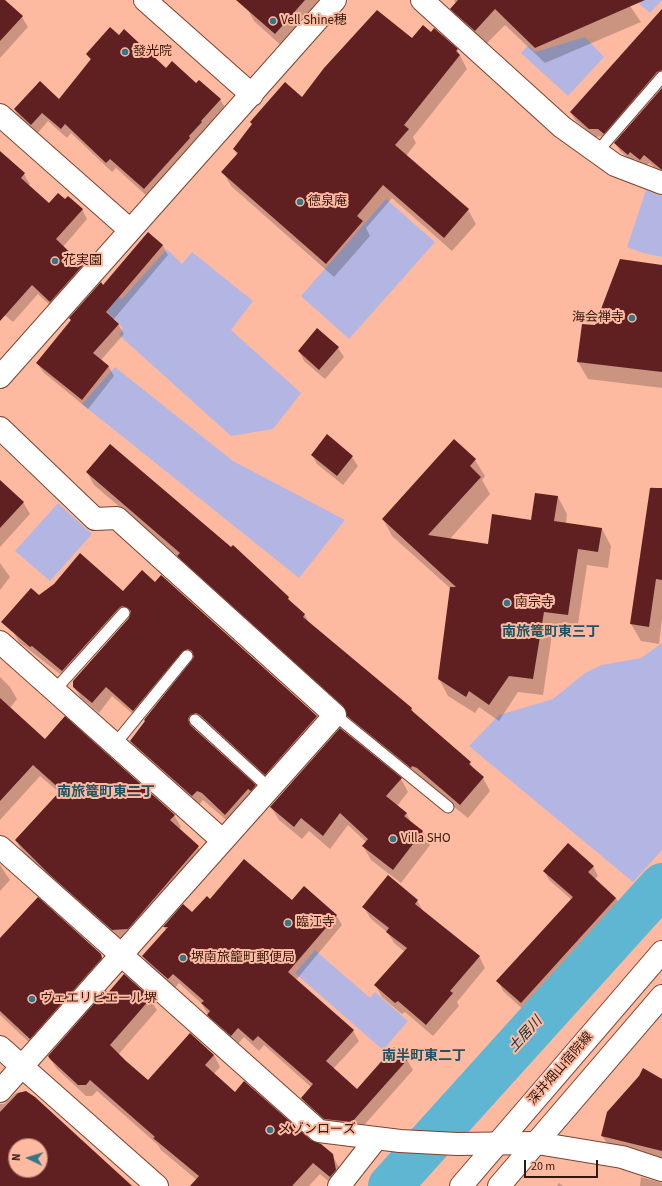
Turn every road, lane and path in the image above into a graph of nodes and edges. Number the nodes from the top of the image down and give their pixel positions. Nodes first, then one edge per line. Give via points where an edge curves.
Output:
1 (144, 0) edge
2 (335, 0) edge
3 (422, 0) edge
4 (662, 77) edge
5 (252, 95) junction
6 (0, 115) edge
7 (597, 152) junction
8 (662, 183) edge
9 (130, 230) junction
10 (0, 377) edge
11 (0, 428) edge
12 (124, 612) dead end
13 (0, 642) edge
14 (187, 656) dead end
15 (54, 690) junction
16 (335, 715) junction
17 (195, 720) dead end
18 (115, 744) junction
19 (269, 788) junction
20 (448, 807) dead end
21 (222, 840) junction
22 (0, 847) edge
23 (662, 952) edge
24 (121, 953) junction
25 (662, 996) edge
26 (0, 1047) edge
27 (22, 1066) junction
28 (0, 1091) edge
29 (376, 1139) junction
30 (537, 1143) junction
31 (496, 1144) junction
32 (662, 1170) edge
33 (157, 1186) edge
34 (339, 1186) edge
35 (461, 1186) edge
36 (500, 1186) edge

1 - 5 street
2 - 5 street
3 - 7 street via 562,126
4 - 7 lane
5 - 9 street
6 - 9 street
7 - 8 street via 615,165
9 - 10 street
11 - 16 street via 95,519 117,518
12 - 15 lane
13 - 15 street
14 - 18 lane
15 - 18 street
16 - 19 street
16 - 20 lane
17 - 19 lane
18 - 21 street
19 - 21 street
21 - 24 street
22 - 24 street
23 - 31 street, 深井畑山宿院線
24 - 27 street
24 - 29 street via 319,1131
25 - 30 street
26 - 27 street
27 - 28 street
27 - 33 street
29 - 31 street
29 - 34 street
30 - 31 street
30 - 32 street via 622,1157
30 - 36 street
31 - 35 street, 深井畑山宿院線

